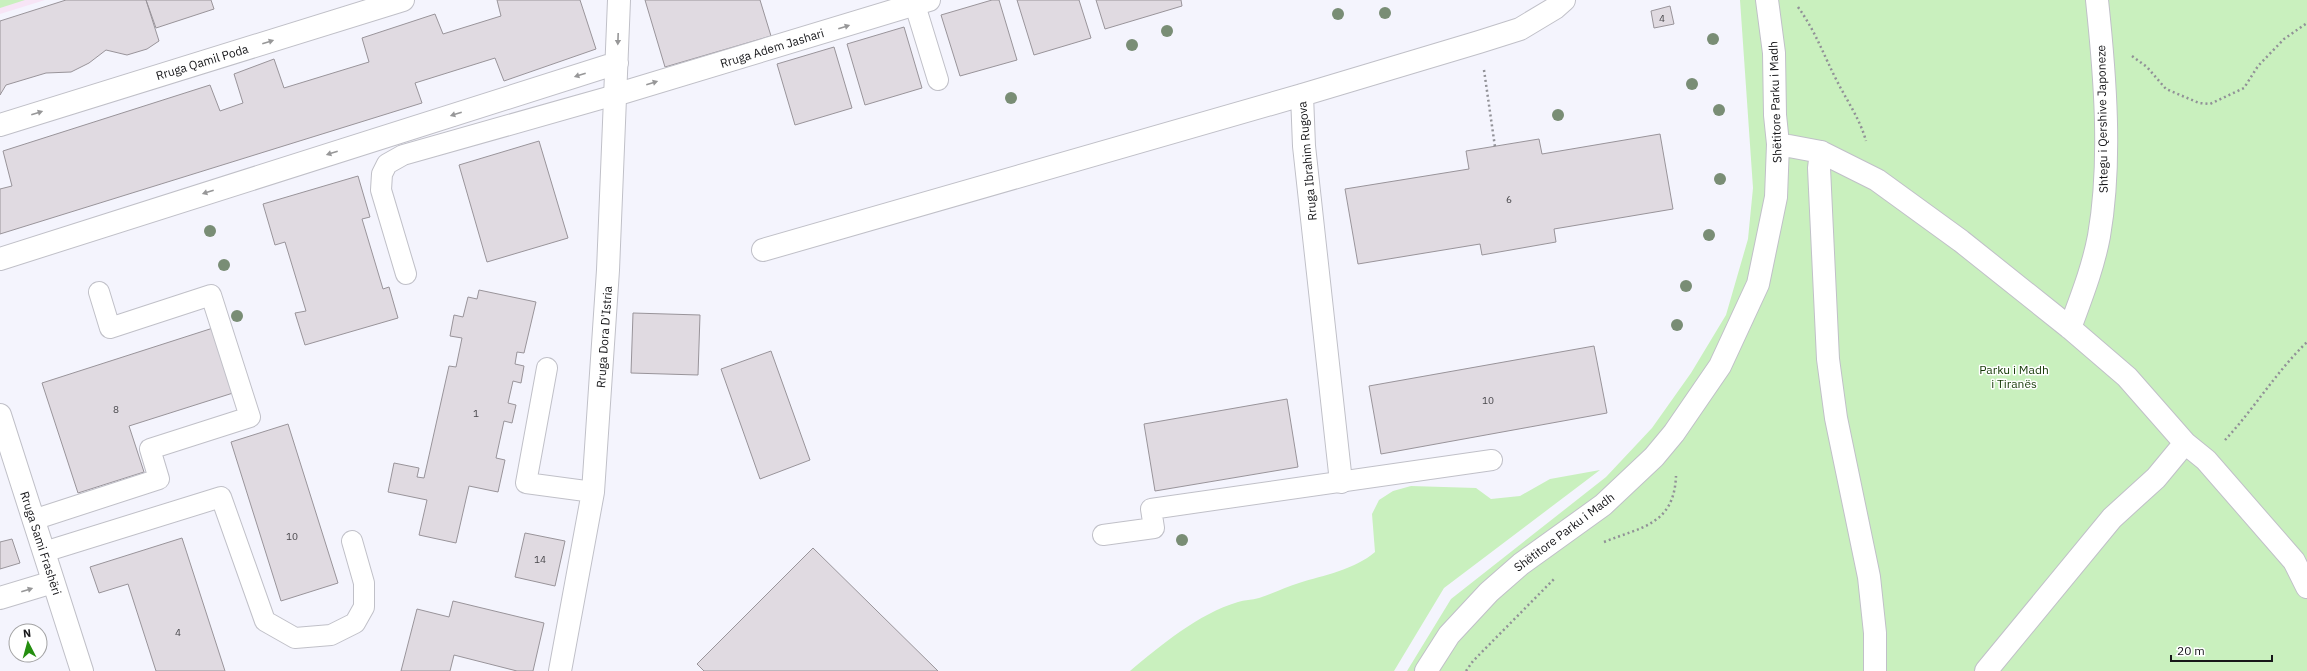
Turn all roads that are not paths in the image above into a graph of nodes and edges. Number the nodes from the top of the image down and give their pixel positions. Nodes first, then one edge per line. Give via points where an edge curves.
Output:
1 (403, 0) edge
2 (619, 0) edge
3 (1564, 0) edge
4 (1767, 0) edge
5 (2097, 0) edge
6 (922, 3) edge
7 (348, 8) edge
8 (617, 63) junction
9 (938, 80) dead end
10 (615, 95) junction
11 (1302, 95) junction
12 (0, 125) edge
13 (1789, 146) dead end
14 (1821, 152) junction
15 (763, 250) dead end
16 (0, 259) edge
17 (406, 274) dead end
18 (98, 292) dead end
19 (2070, 328) junction
20 (547, 368) dead end
21 (0, 415) edge
22 (2185, 443) junction
23 (1492, 460) dead end
24 (1340, 482) junction
25 (594, 492) junction
26 (34, 520) junction
27 (1102, 535) dead end
28 (352, 541) dead end
29 (44, 552) junction
30 (53, 582) junction
31 (2307, 587) edge
32 (0, 598) edge
33 (82, 671) edge
34 (560, 671) edge
35 (1426, 671) edge
36 (1875, 671) edge
37 (1986, 671) edge

1 - 7 street, Rruga Qamil Poda
2 -> 8 street, Rruga Dora D'Istria
3 - 11 street, Rruga Ibrahim Rugova via 1556,8 1520,29
4 - 35 street, Shëtitore Parku i Madh via 1774,54 1778,144 1776,197 1759,277 1720,366 1674,433 1654,457 1604,505 1521,564 1489,592 1449,636
5 - 19 street, Shtegu i Qershive Japoneze via 2104,89 2104,194 2099,236
6 - 9 lane
10 -> 6 street, Rruga Adem Jashari
12 -> 7 street, Rruga Qamil Poda
8 - 10 street, Rruga Dora D'Istria
8 -> 16 street
10 - 17 lane via 403,155 387,164 382,174 381,190
10 - 25 street, Rruga Dora D'Istria via 608,270
11 - 15 street
11 - 24 street, Rruga Ibrahim Rugova via 1304,146
13 - 14 street
14 - 19 street via 1877,180 1961,241
14 - 36 street via 1819,168 1828,359 1836,418 1869,577 1875,633
18 - 26 lane via 110,328 211,295 250,417 150,450 160,479
19 - 22 street via 2127,377
20 - 25 lane via 526,483
21 - 26 street, Rruga Sami Frashëri
22 - 31 street via 2206,460 2294,561
22 - 37 street via 2156,478 2112,518
23 - 24 lane
24 - 27 lane via 1151,509 1154,528
25 - 34 street, Rruga Dora D'Istria
26 - 29 street, Rruga Sami Frashëri
28 - 29 lane via 364,583 364,607 355,623 331,635 295,638 265,621 221,497
29 - 30 street, Rruga Sami Frashëri
32 -> 30 street
30 - 33 street, Rruga Sami Frashëri

